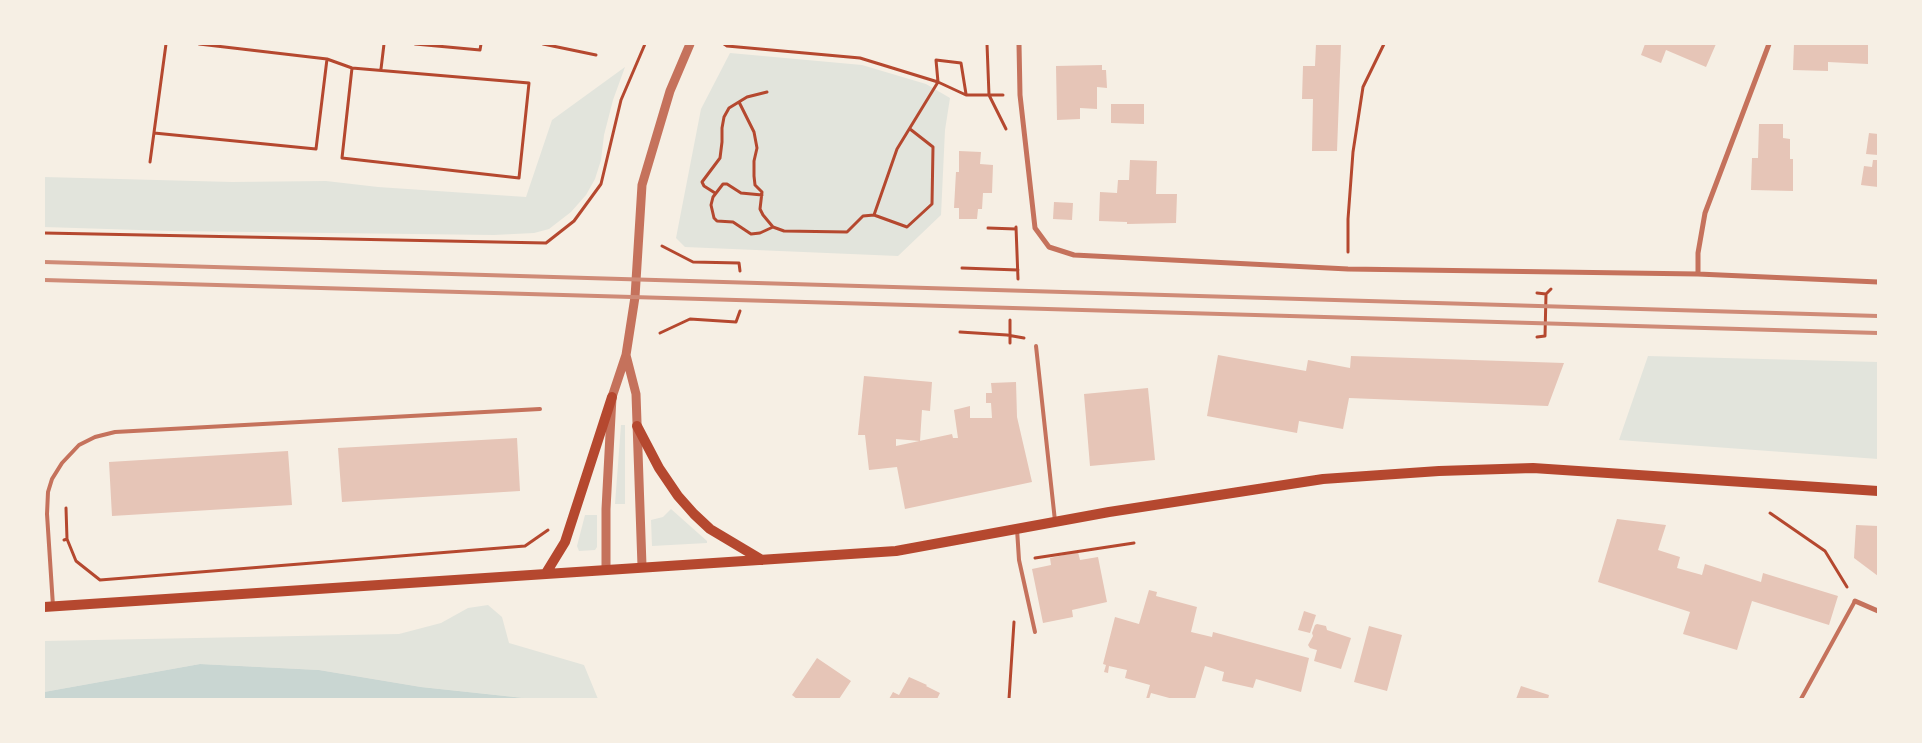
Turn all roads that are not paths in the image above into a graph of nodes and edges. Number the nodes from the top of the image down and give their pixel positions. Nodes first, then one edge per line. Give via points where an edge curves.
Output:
1 (690, 44) edge
2 (1019, 44) edge
3 (1769, 44) edge
4 (1698, 274) junction
5 (1878, 282) edge
6 (1036, 346) dead end
7 (626, 355) junction
8 (612, 397) junction
9 (540, 409) dead end
10 (637, 426) junction
11 (1878, 491) edge
12 (45, 514) edge
13 (1055, 521) junction
14 (1017, 528) junction
15 (763, 561) junction
16 (642, 566) junction
17 (606, 569) junction
18 (546, 573) junction
19 (1855, 600) joint
20 (48, 606) edge
21 (1878, 611) edge
22 (1035, 632) dead end
23 (1801, 699) edge

1 - 7 street via 670,91 642,185 635,297
2 - 4 street via 1020,94 1035,228 1049,247 1074,255 1348,270
3 - 4 street via 1705,213 1698,252
4 - 5 street
6 - 13 lane
7 - 8 street
7 - 10 street via 636,394
8 - 17 street
8 - 18 main road via 566,542
9 - 12 lane via 115,432 79,445 62,463 48,492
10 - 15 main road via 659,468 694,514 710,529
10 - 16 street
11 - 13 main road via 1533,468 1439,471 1323,479
12 - 20 lane
13 - 14 main road
14 - 15 main road via 896,551
14 - 22 lane via 1019,560
15 - 16 main road
16 - 17 main road
17 - 18 main road
18 - 20 main road
19 - 21 street
19 - 23 lane

